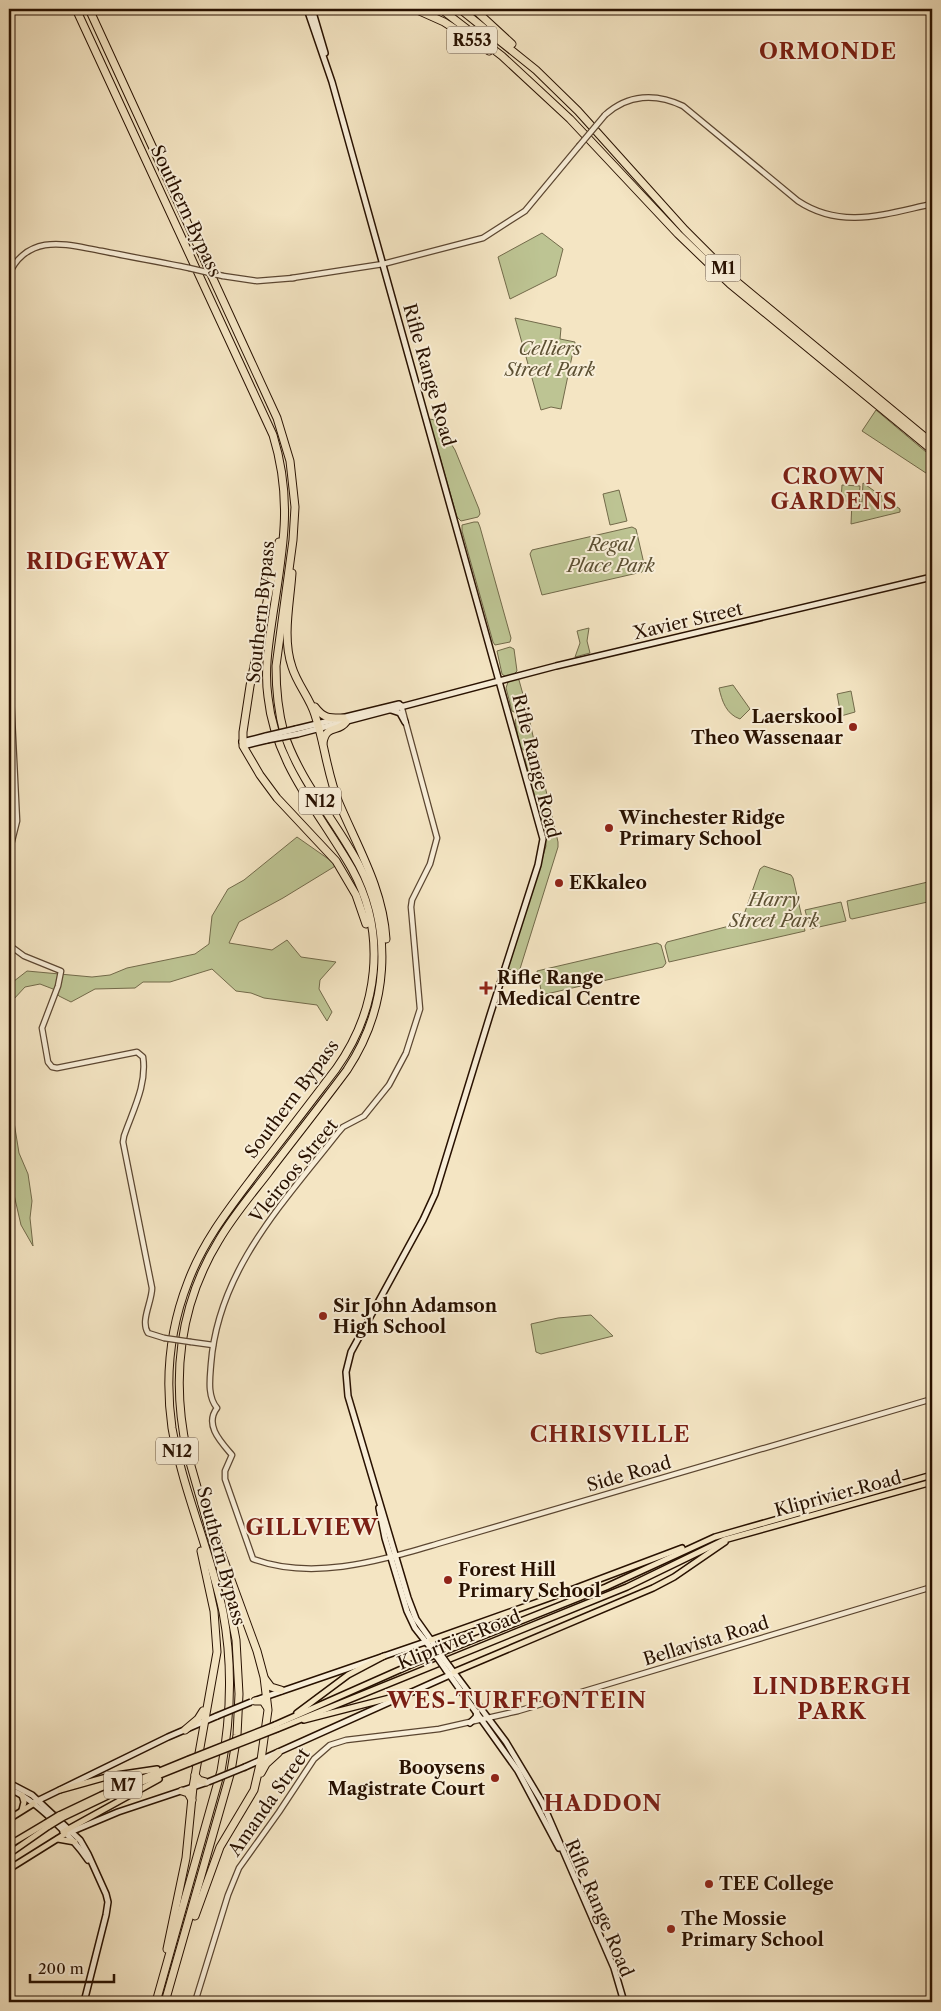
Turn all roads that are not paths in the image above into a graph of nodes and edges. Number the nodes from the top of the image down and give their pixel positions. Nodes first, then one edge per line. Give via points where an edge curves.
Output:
1 (76, 9) edge
2 (89, 9) edge
3 (312, 9) edge
4 (415, 9) edge
5 (441, 9) edge
6 (460, 9) edge
7 (474, 9) edge
8 (305, 10) edge
9 (536, 70) junction
10 (526, 77) junction
11 (332, 82) junction
12 (932, 204) edge
13 (384, 265) junction
14 (9, 275) edge
15 (932, 443) edge
16 (932, 450) edge
17 (280, 460) junction
18 (293, 540) junction
19 (932, 577) edge
20 (9, 655) edge
21 (500, 681) junction
22 (302, 689) junction
23 (401, 705) junction
24 (389, 710) junction
25 (345, 720) junction
26 (405, 722) junction
27 (318, 727) junction
28 (243, 744) junction
29 (322, 745) junction
30 (9, 853) edge
31 (9, 945) edge
32 (374, 954) junction
33 (382, 976) junction
34 (213, 1345) junction
35 (932, 1399) edge
36 (213, 1402) junction
37 (213, 1413) junction
38 (932, 1475) edge
39 (932, 1482) edge
40 (190, 1496) junction
41 (203, 1508) junction
42 (732, 1538) junction
43 (697, 1544) junction
44 (393, 1556) junction
45 (398, 1574) junction
46 (932, 1587) edge
47 (418, 1633) junction
48 (430, 1644) junction
49 (406, 1648) junction
50 (384, 1656) junction
51 (467, 1667) junction
52 (452, 1674) junction
53 (264, 1677) junction
54 (462, 1683) junction
55 (282, 1690) junction
56 (413, 1692) junction
57 (267, 1696) junction
58 (209, 1699) junction
59 (253, 1701) junction
60 (268, 1710) junction
61 (476, 1712) junction
62 (488, 1719) junction
63 (482, 1720) junction
64 (203, 1722) junction
65 (287, 1722) junction
66 (470, 1723) junction
67 (185, 1730) junction
68 (278, 1753) junction
69 (261, 1760) junction
70 (176, 1767) junction
71 (195, 1775) junction
72 (258, 1778) junction
73 (207, 1782) junction
74 (9, 1783) edge
75 (192, 1787) junction
76 (9, 1789) edge
77 (60, 1790) junction
78 (182, 1790) junction
79 (22, 1795) junction
80 (192, 1801) junction
81 (35, 1802) junction
82 (22, 1810) junction
83 (60, 1818) junction
84 (9, 1819) edge
85 (48, 1822) junction
86 (87, 1824) junction
87 (67, 1832) junction
88 (55, 1840) junction
89 (78, 1841) junction
90 (9, 1845) edge
91 (9, 1854) edge
92 (9, 1869) edge
93 (179, 1953) junction
94 (159, 1991) junction
95 (84, 2002) edge
96 (156, 2002) edge
97 (165, 2002) edge
98 (195, 2002) edge
99 (623, 2002) edge

1 - 17 highway, Southern Bypass / N12 via 262,408
2 - 18 highway, Southern Bypass / N12 via 276,418 292,475 295,507
3 - 11 main road, Rifle Range Road
4 - 10 highway, R553 via 444,22
5 - 10 highway, M1
6 - 9 highway, M1
7 - 9 highway, R553
8 - 11 main road, Rifle Range Road
9 - 15 highway, M1 via 737,282
10 - 16 highway, M1 via 730,284
11 - 13 main road, Rifle Range Road
12 - 13 street, bridge via 854,219 826,214 802,203 683,106 663,98 644,97 626,101 605,115 519,216 480,239
13 - 14 street, bridge via 257,282 54,244 39,246 26,253
13 - 21 main road, Rifle Range Road
17 - 28 highway via 280,541 250,686
17 - 32 highway, Southern Bypass / N12 via 285,524 267,662 272,722 288,765 359,884 368,910
18 - 22 highway via 288,644 292,668
18 - 33 highway, Southern Bypass / N12 via 276,666 280,715 297,764 359,864 370,889 381,933
19 - 21 main road, Xavier Street
20 - 30 street via 17,821
21 - 23 main road, Xavier Street
21 - 44 main road, Rifle Range Road via 542,832 542,849 435,1194 357,1341 346,1376 348,1396
22 - 25 highway via 322,716
22 - 27 highway via 315,713
23 - 24 main road, Xavier Street
23 - 25 main road, Xavier Street
23 - 26 street, Vleiroos Street
24 - 25 main road, Xavier Street
24 - 26 main road via 398,712
25 - 27 main road, Xavier Street
25 - 29 highway via 343,726 325,735
26 - 34 street, Vleiroos Street via 437,838 430,864 411,904 420,1006 414,1030 389,1085 364,1116 337,1134 248,1252 226,1295
27 - 28 main road, Xavier Street, bridge
27 - 29 highway
28 - 32 highway via 271,792 331,854 344,872 360,903
29 - 33 highway via 336,795 380,900 386,942
31 - 34 street, bridge via 24,956 61,971 42,1028 50,1066 57,1068 137,1052 142,1054 142,1086 123,1142 152,1288 144,1325 148,1333 164,1338
32 - 40 highway, Southern Bypass / N12 via 368,1005 351,1046 220,1221 200,1254 184,1291 172,1339 169,1392 173,1429
33 - 41 highway, Southern Bypass / N12 via 372,1021 357,1054 224,1230 191,1300 182,1340 178,1390 185,1443
34 - 36 street, Vleiroos Street via 210,1385
35 - 44 street, Side Road
36 - 37 street
36 - 37 street, Vleiroos Street via 217,1408
37 - 44 street, Side Road via 211,1418 215,1432 232,1455 225,1478 253,1558 283,1567 344,1567
38 - 43 main road, Kliprivier Road / M7
39 - 42 main road, Kliprivier Road / M7
40 - 58 highway via 216,1630 215,1666
40 - 94 highway, Southern Bypass / N12 via 225,1626 230,1662 229,1715 217,1788
41 - 53 highway
41 - 93 highway, Southern Bypass / N12 via 234,1623 239,1668 238,1716 227,1785
42 - 51 main road via 653,1588
42 - 65 main road, Kliprivier Road / M7 via 702,1549 627,1587
43 - 48 main road
43 - 65 main road, Kliprivier Road / M7 via 606,1587 416,1663
44 - 45 main road, Rifle Range Road
45 - 47 main road, Rifle Range Road via 406,1611
45 - 48 main road, Rifle Range Road
46 - 62 street, Bellavista Road
47 - 48 main road, Rifle Range Road
47 - 49 main road via 416,1641
48 - 49 main road
48 - 52 main road, bridge
49 - 50 main road
50 - 55 main road
50 - 65 main road via 348,1675
51 - 52 main road
51 - 54 main road via 461,1675
52 - 54 main road, Rifle Range Road
52 - 56 main road
52 - 61 main road, Rifle Range Road
53 - 55 highway via 271,1687
53 - 57 highway
54 - 62 main road, Rifle Range Road
55 - 57 main road
56 - 65 main road
56 - 68 main road
57 - 59 main road
57 - 60 highway
58 - 64 highway
58 - 67 highway via 200,1716
59 - 60 highway via 264,1702
59 - 64 main road, bridge
60 - 69 highway
61 - 63 main road, Rifle Range Road
61 - 66 main road
62 - 63 street, Amanda Street
62 - 99 main road, Rifle Range Road via 522,1766 552,1822 614,1968
63 - 66 street, Amanda Street
63 - 99 main road, Rifle Range Road via 518,1771 548,1825 613,1969
64 - 67 main road
64 - 71 highway
65 - 70 main road, Kliprivier Road / M7, bridge
66 - 98 street, Amanda Street via 339,1741 317,1754 239,1868
67 - 77 main road
68 - 69 main road
68 - 72 highway
69 - 72 highway
69 - 73 main road, bridge
70 - 77 main road via 103,1777
70 - 83 main road, Kliprivier Road / M7 via 101,1795
70 - 87 main road
71 - 73 highway
71 - 75 highway
72 - 93 highway via 252,1795 217,1853 187,1939
73 - 75 main road
74 - 81 main road
75 - 78 main road
75 - 80 highway
76 - 79 main road
77 - 81 main road
78 - 80 highway
78 - 86 main road
79 - 81 main road
79 - 82 main road
80 - 94 highway via 182,1878
81 - 82 main road
81 - 83 main road
81 - 85 main road
82 - 84 main road
83 - 85 main road, Kliprivier Road / M7, bridge
83 - 87 main road
85 - 87 main road
85 - 90 main road, Kliprivier Road / M7
85 - 91 main road, Kliprivier Road / M7
86 - 87 main road
86 - 89 main road via 80,1831
87 - 88 main road
87 - 89 main road
88 - 89 main road
88 - 92 main road
89 - 95 main road via 104,1888 108,1902
93 - 97 highway, Southern Bypass / N12
94 - 96 highway, Southern Bypass / N12

